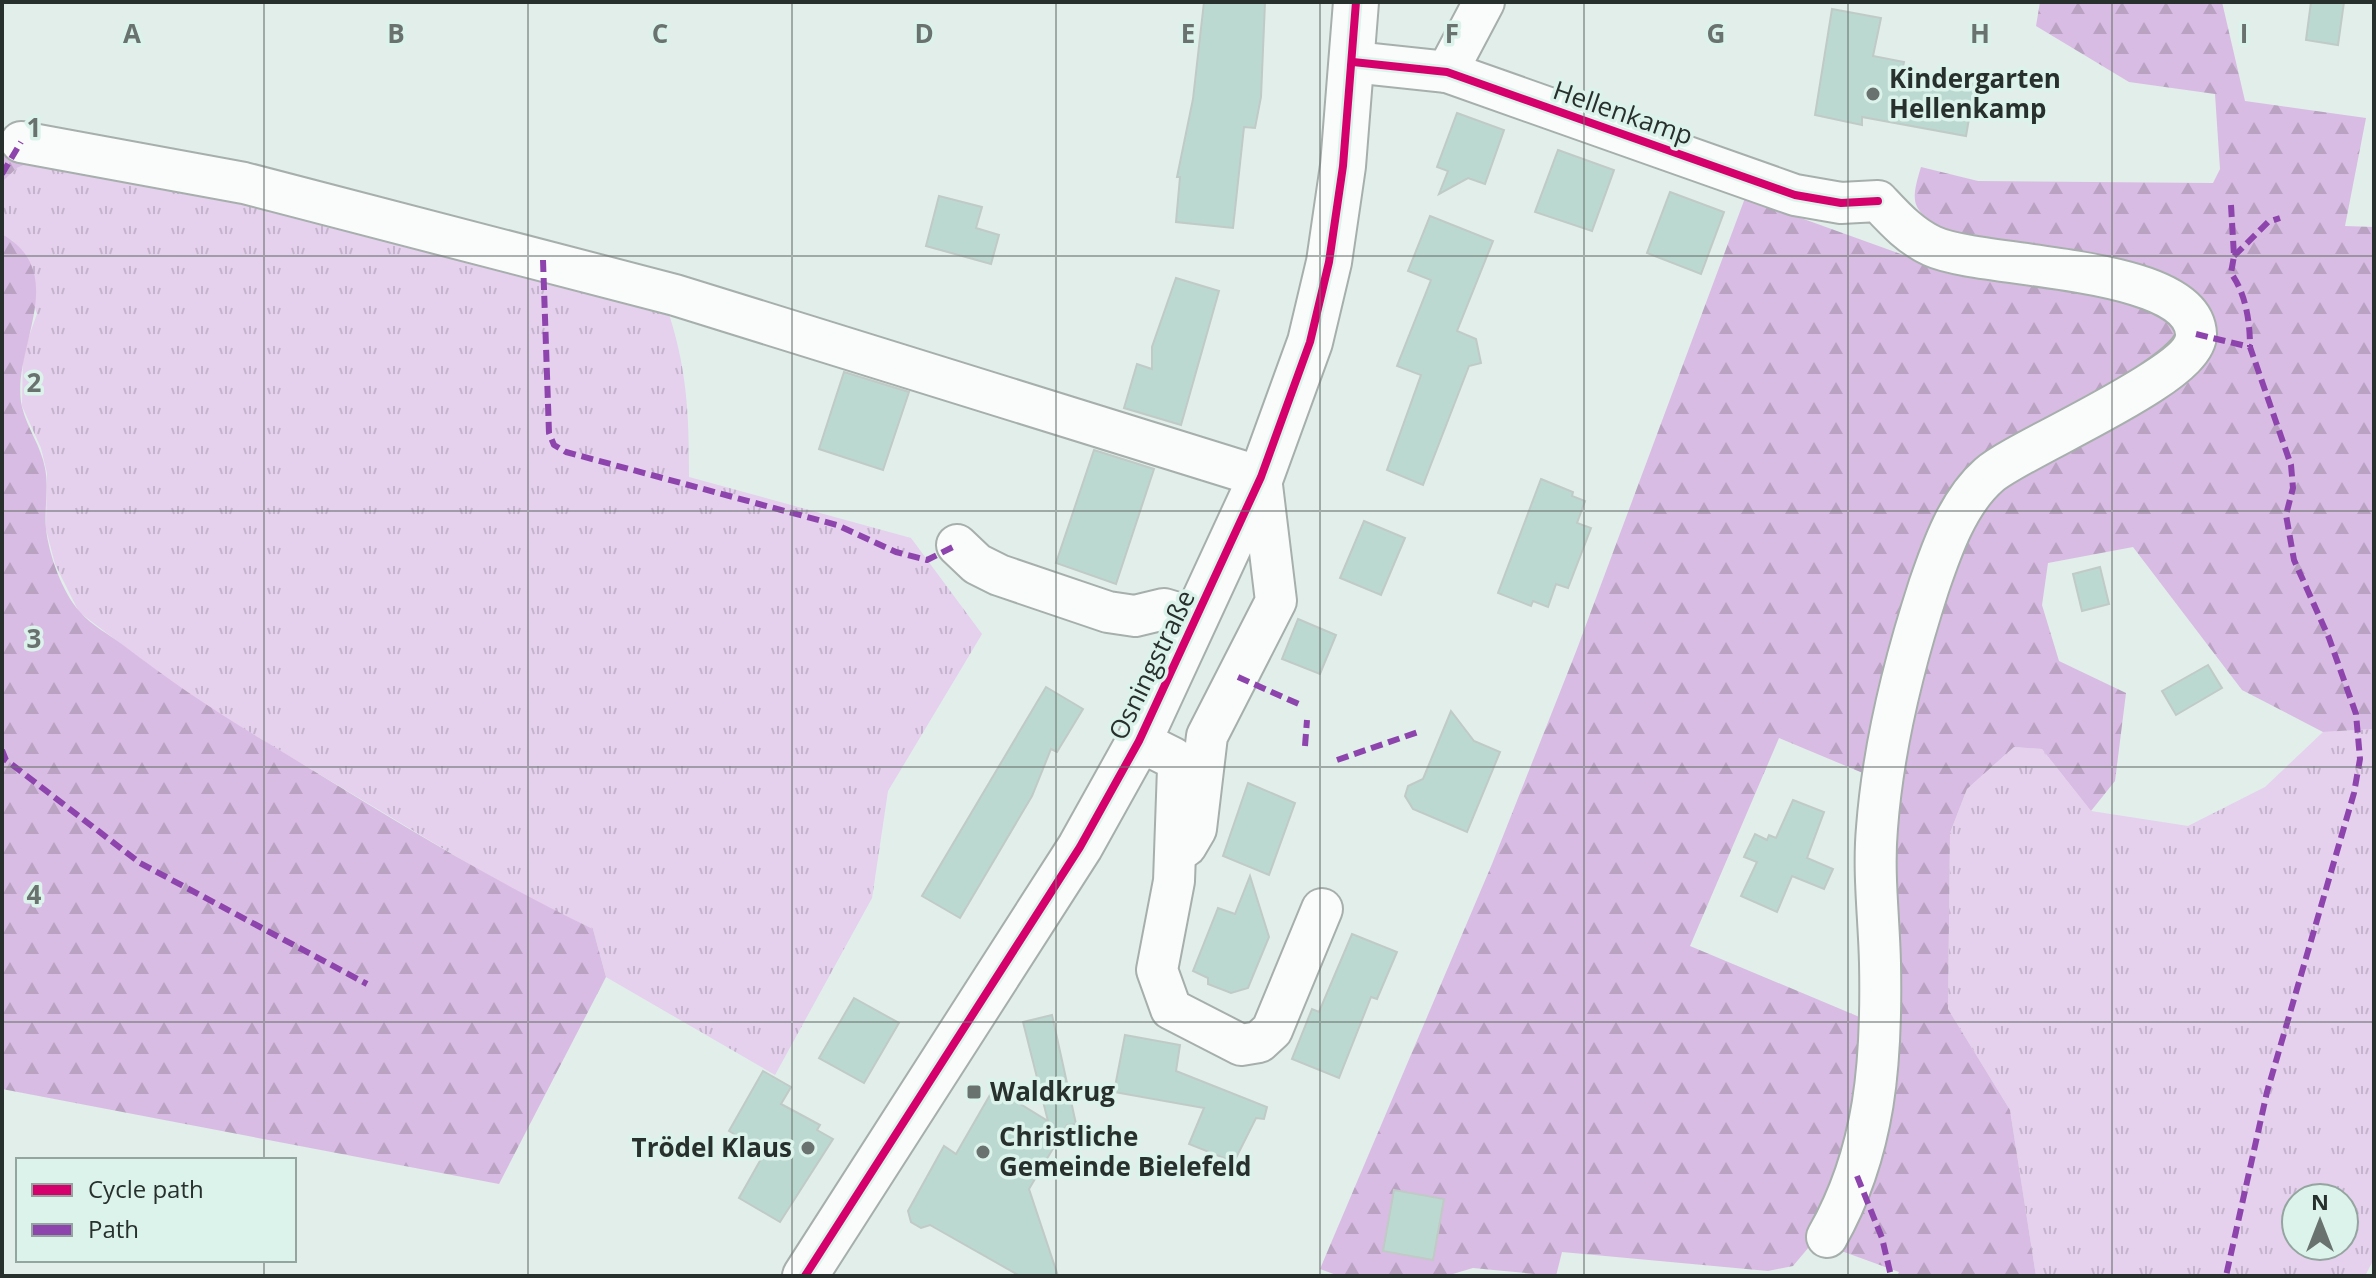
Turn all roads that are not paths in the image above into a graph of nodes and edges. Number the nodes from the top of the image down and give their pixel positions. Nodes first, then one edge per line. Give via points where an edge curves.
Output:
1 (1356, 2) edge
2 (1484, 2) edge
3 (1353, 62) junction
4 (1447, 72) junction
5 (21, 142) dead end
6 (1261, 477) junction
7 (957, 545) dead end
8 (1197, 619) junction
9 (1139, 741) junction
10 (1176, 852) junction
11 (1322, 909) dead end
12 (1827, 1237) dead end
13 (805, 1276) edge

1 - 3 main road, Osningstraße
2 - 4 street
3 - 4 street, Hellenkamp
3 - 6 main road, Osningstraße via 1329,262 1310,342
4 - 12 street, Hellenkamp via 1795,195 1841,203 1878,201 1902,227 1932,246 1958,254 2119,278 2169,297 2189,316 2196,334 2192,349 2137,392 1989,475 1953,523 1929,587 1886,765 1877,828 1880,1013 1872,1107 1863,1159
5 - 6 street via 244,183 660,291
6 - 8 main road, Osningstraße
6 - 10 street via 1276,601 1207,736 1196,829
7 - 8 street via 999,575 1108,612 1135,616 1164,609
8 - 9 main road, Osningstraße
9 - 10 street via 1173,758 1178,768
9 - 13 main road, Osningstraße via 1049,898
10 - 11 street via 1157,970 1162,992 1184,1019 1241,1045 1259,1042 1272,1030

